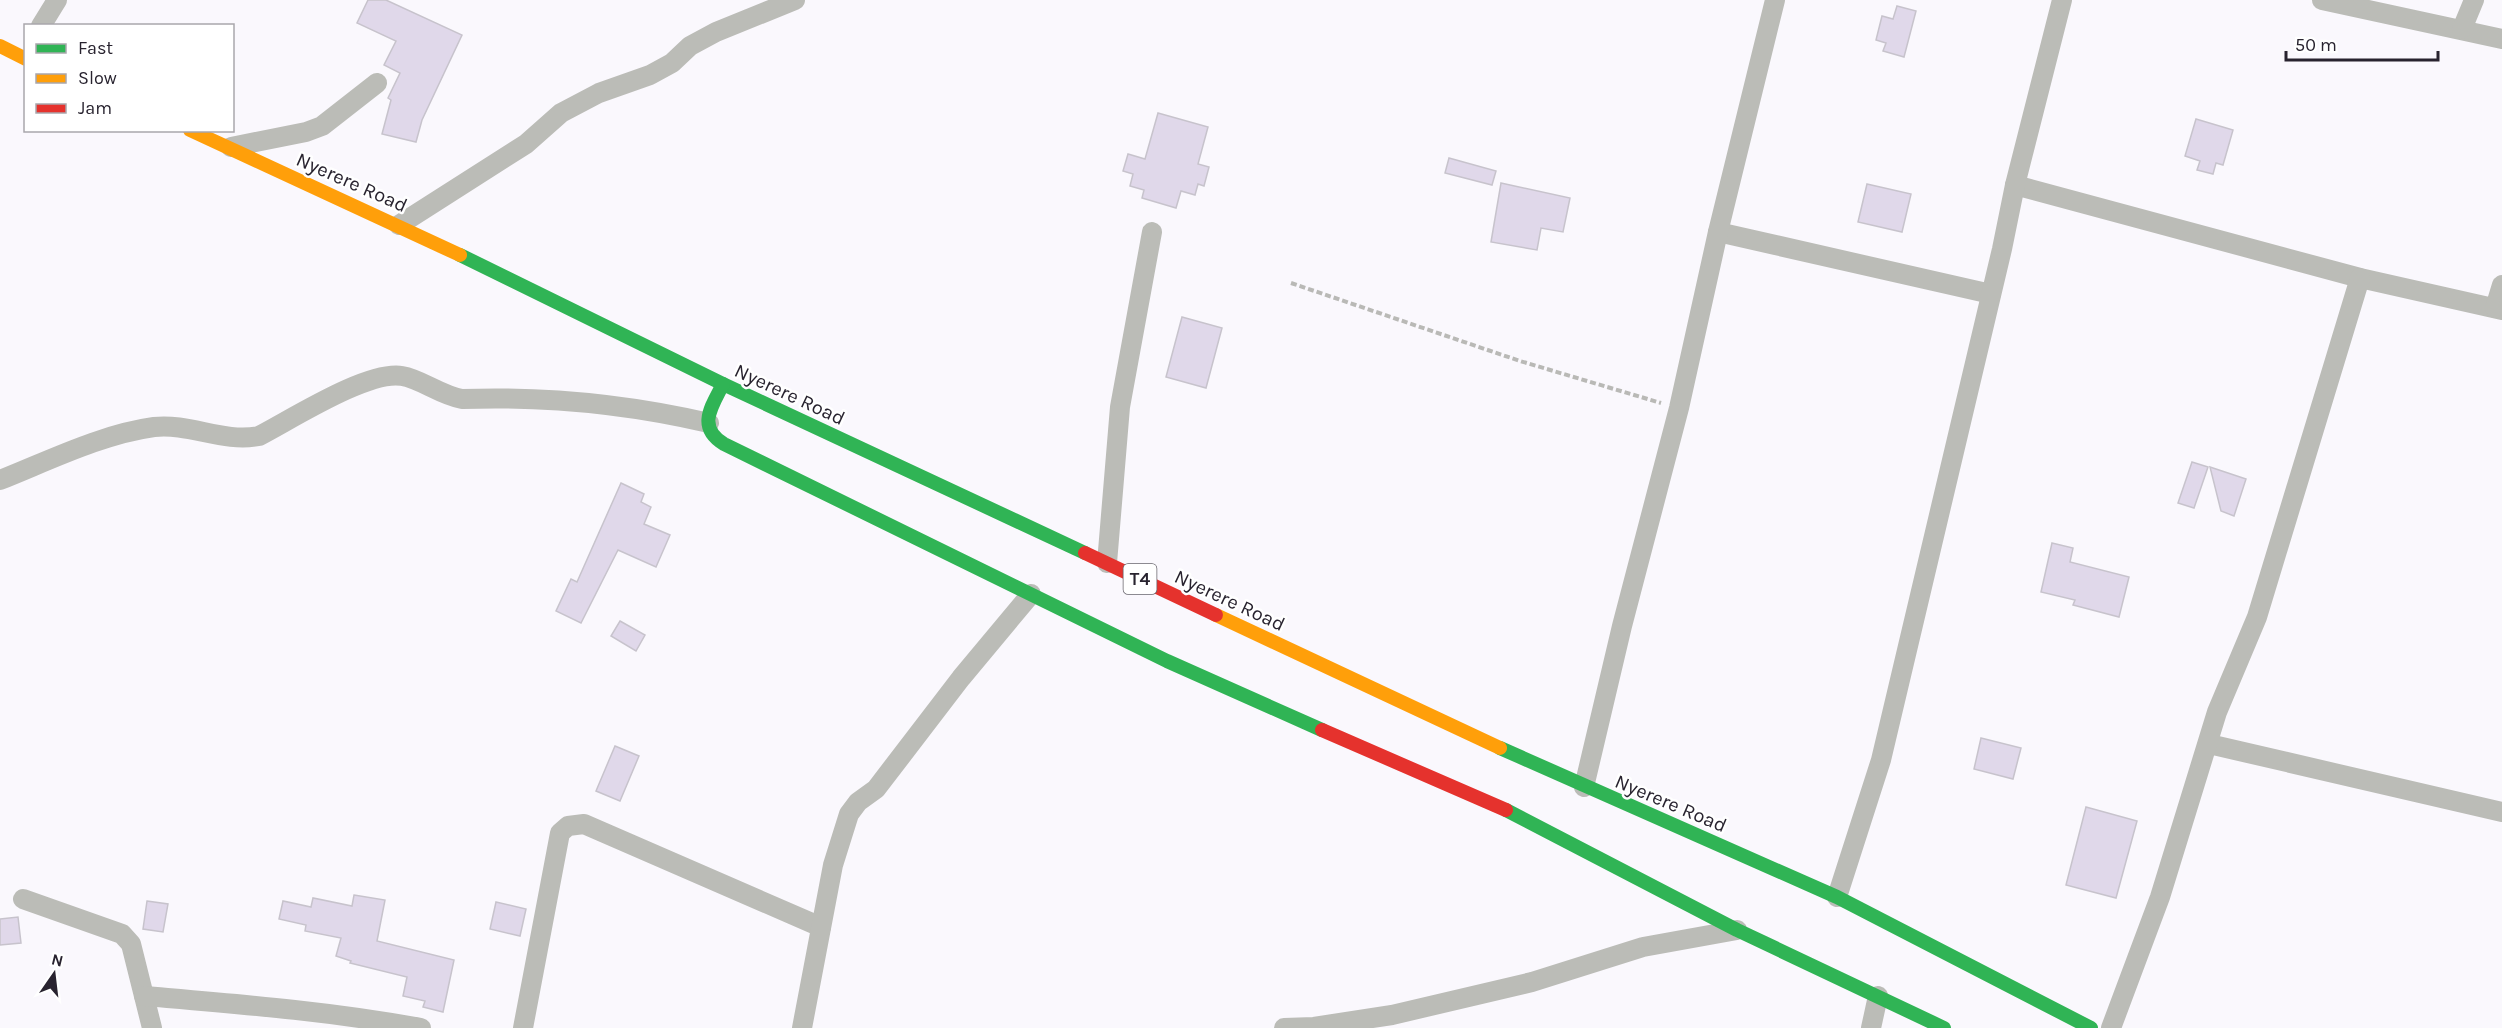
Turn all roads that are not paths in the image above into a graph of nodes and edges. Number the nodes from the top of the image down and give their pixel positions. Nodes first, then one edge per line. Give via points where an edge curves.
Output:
1 (57, 0) edge
2 (795, 0) edge
3 (1775, 0) edge
4 (2062, 0) edge
5 (2322, 0) edge
6 (2474, 0) edge
7 (42, 24) edge
8 (2462, 28) junction
9 (2502, 39) edge
10 (0, 46) edge
11 (24, 55) edge
12 (377, 82) dead end
13 (194, 132) edge
14 (228, 147) junction
15 (2015, 185) junction
16 (399, 225) junction
17 (1152, 232) dead end
18 (1718, 232) junction
19 (2360, 278) junction
20 (2502, 285) edge
21 (1991, 294) junction
22 (2499, 309) edge
23 (723, 384) junction
24 (709, 423) junction
25 (0, 480) edge
26 (1107, 563) junction
27 (1031, 594) junction
28 (2209, 744) junction
29 (1584, 787) junction
30 (2502, 812) edge
31 (1837, 897) junction
32 (23, 899) dead end
33 (821, 927) junction
34 (1737, 930) junction
35 (144, 996) junction
36 (1878, 996) junction
37 (152, 1028) edge
38 (421, 1028) edge
39 (523, 1028) edge
40 (802, 1028) edge
41 (1284, 1028) edge
42 (1314, 1028) edge
43 (1871, 1028) edge
44 (1944, 1028) edge
45 (2091, 1028) edge
46 (2111, 1028) edge

1 - 7 street
2 - 16 street via 716,32 650,75 599,93 561,113 526,144
3 - 18 street
4 - 15 street
5 - 8 street
6 - 8 street
8 - 9 street
10 - 11 main road
12 - 14 street via 322,126
13 - 14 main road, Nyerere Road / T4
14 - 16 main road, Nyerere Road / T4
15 - 19 street
15 - 21 street
16 - 23 main road, Nyerere Road / T4
17 - 26 street via 1120,408
18 - 21 street
18 - 29 street via 1679,408
19 - 22 street
19 - 28 street via 2257,617 2221,702
20 - 22 street
21 - 31 street via 1881,760
23 - 24 main road
23 - 26 main road, Nyerere Road / T4
24 - 25 street via 614,404 557,399 462,399 405,376 389,374 351,388 259,436 243,439 179,427 153,428 85,446
24 - 27 main road via 711,435 737,451
26 - 29 main road, Nyerere Road / T4
27 - 33 street via 876,789 849,814 833,865
27 - 34 main road via 1177,666 1534,824
28 - 30 street
28 - 46 street via 2160,897
29 - 31 main road, Nyerere Road / T4
31 - 45 main road, Nyerere Road / T4
32 - 35 street via 123,934 131,944
33 - 39 street via 585,824 568,826 560,833
33 - 40 street
34 - 36 main road
34 - 42 street via 1642,947 1532,982 1392,1015
35 - 37 street
35 - 38 street via 306,1010
36 - 43 street
36 - 44 main road
41 - 42 street

